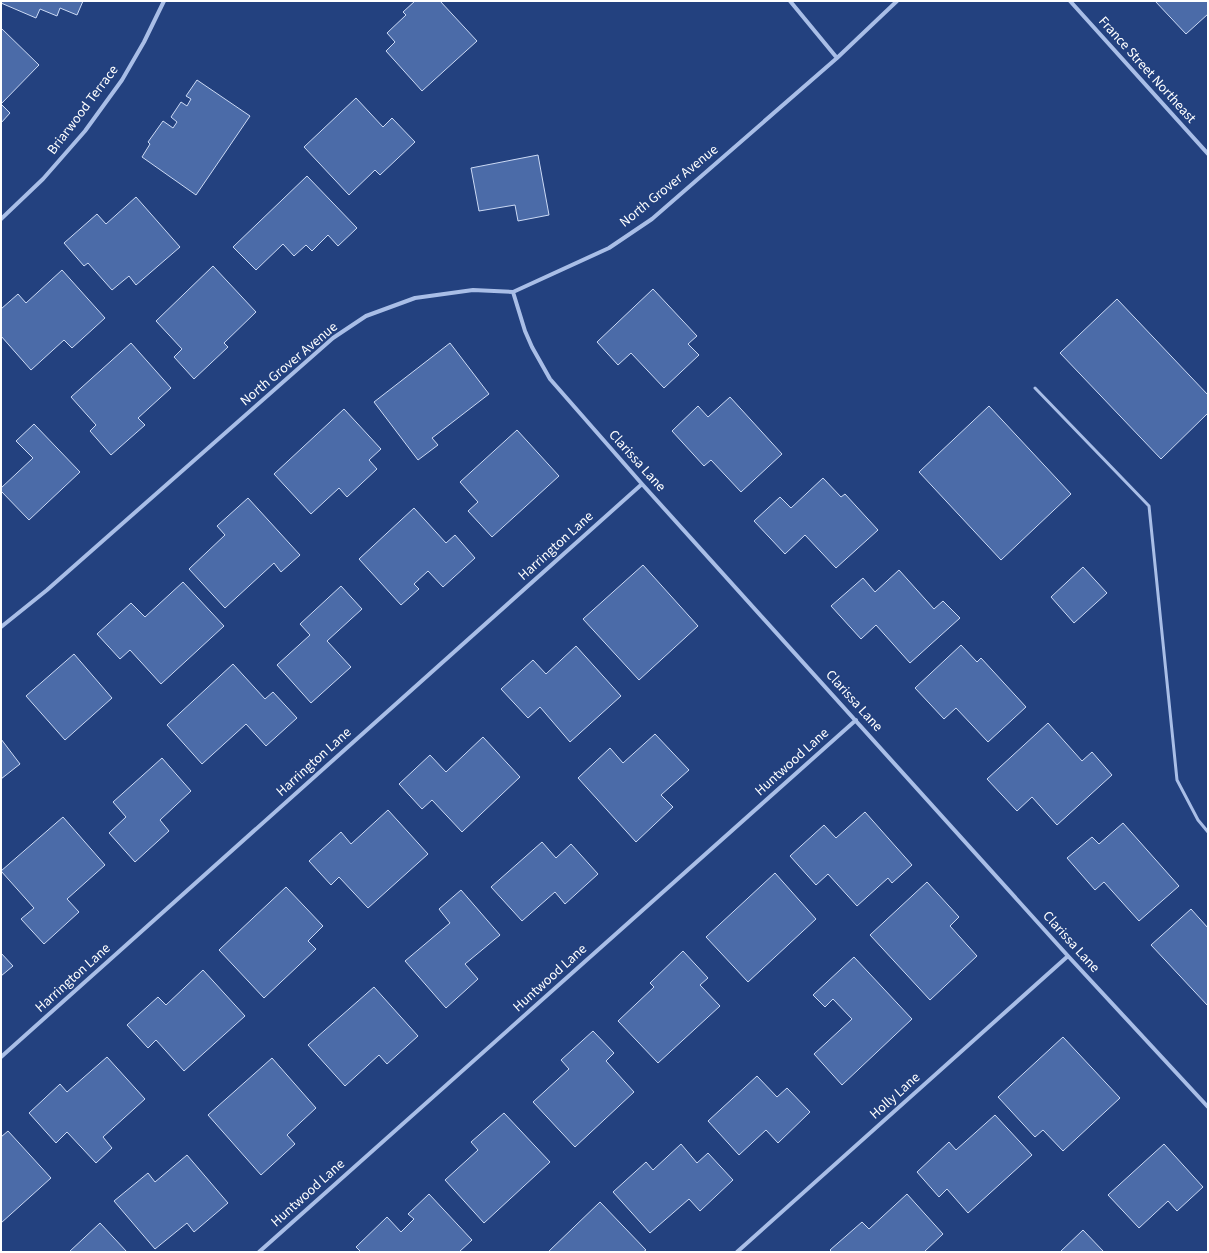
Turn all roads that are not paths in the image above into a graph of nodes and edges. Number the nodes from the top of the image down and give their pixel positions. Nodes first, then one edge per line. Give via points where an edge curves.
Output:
1 (164, 1) edge
2 (790, 1) edge
3 (898, 1) edge
4 (1070, 1) edge
5 (836, 58) junction
6 (1208, 154) edge
7 (1, 219) edge
8 (513, 292) junction
9 (1035, 388) dead end
10 (642, 484) junction
11 (1, 627) edge
12 (856, 720) junction
13 (1208, 832) edge
14 (1068, 956) junction
15 (1, 1057) edge
16 (1208, 1107) edge
17 (259, 1252) edge
18 (737, 1252) edge

1 - 7 street, Briarwood Terrace via 122,80 85,131 43,180
2 - 5 street
3 - 5 street, North Grover Avenue
4 - 6 street, France Street Northeast
5 - 8 street, North Grover Avenue via 652,219 609,248
8 - 10 street, Clarissa Lane via 525,331 550,379
8 - 11 street, North Grover Avenue via 473,290 415,298 366,316 333,338 53,585
9 - 13 lane via 1149,506 1177,780 1198,820
10 - 12 street, Clarissa Lane
10 - 15 street, Harrington Lane
12 - 14 street, Clarissa Lane
12 - 17 street, Huntwood Lane
14 - 16 street, Clarissa Lane
14 - 18 street, Holly Lane

